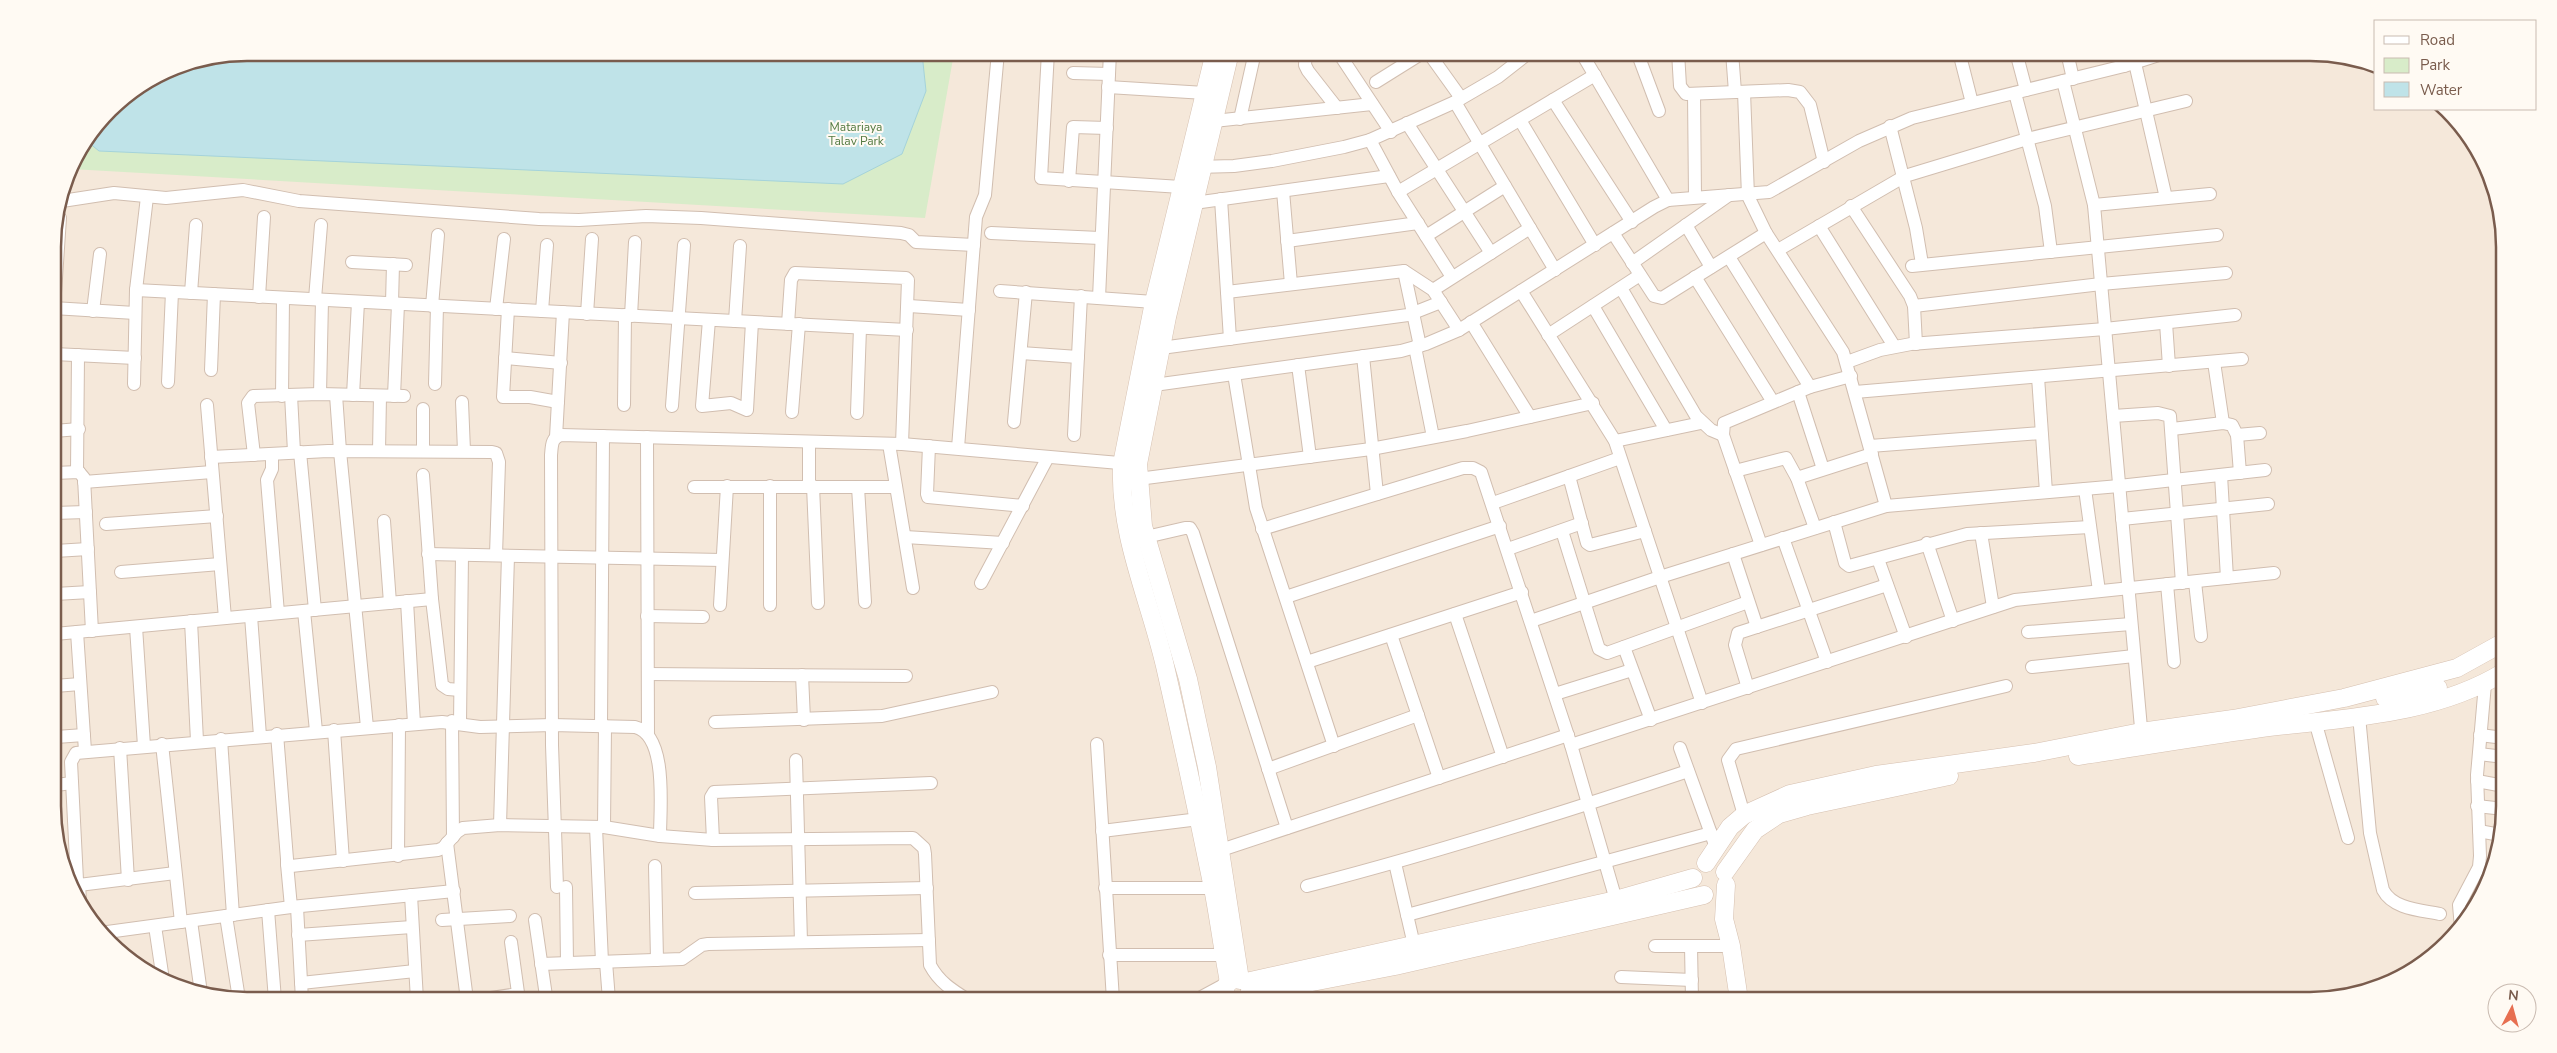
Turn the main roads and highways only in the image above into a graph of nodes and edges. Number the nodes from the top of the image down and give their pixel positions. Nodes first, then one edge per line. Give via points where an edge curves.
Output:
1 (1213, 61) edge
2 (1228, 61) edge
3 (1194, 167) junction
4 (1133, 469) junction
5 (2496, 646) edge
6 (2496, 663) edge
7 (2496, 677) edge
8 (2329, 701) junction
9 (2374, 701) junction
10 (2323, 720) junction
11 (2142, 739) junction
12 (1213, 852) junction
13 (1706, 862) junction
14 (1693, 878) junction
15 (1725, 878) junction
16 (1706, 895) junction
17 (1724, 919) junction
18 (1240, 991) edge
19 (1738, 992) edge

1 - 3 main road
2 - 3 main road via 1214,121
3 - 4 main road via 1194,203
3 - 4 main road via 1181,187 1154,302
4 - 12 main road via 1146,537 1188,679 1207,767
4 - 12 main road via 1121,486 1125,523 1164,662 1199,819
5 - 8 main road via 2457,668
6 - 9 main road via 2466,680
7 - 10 main road via 2462,693 2399,710
8 - 9 main road
8 - 11 main road
9 - 10 main road
10 - 11 main road
11 - 13 main road via 1876,775 1790,794 1744,815 1713,840
11 - 15 main road via 1940,777 1779,814 1755,830
12 - 18 main road
12 - 18 main road via 1213,888 1224,955
13 - 14 main road via 1697,868
13 - 15 main road via 1716,863
14 - 16 main road via 1696,888
14 - 18 main road via 1616,900 1414,945
15 - 16 main road via 1719,893
15 - 17 main road
16 - 17 main road
16 - 18 main road via 1394,966
17 - 19 main road

